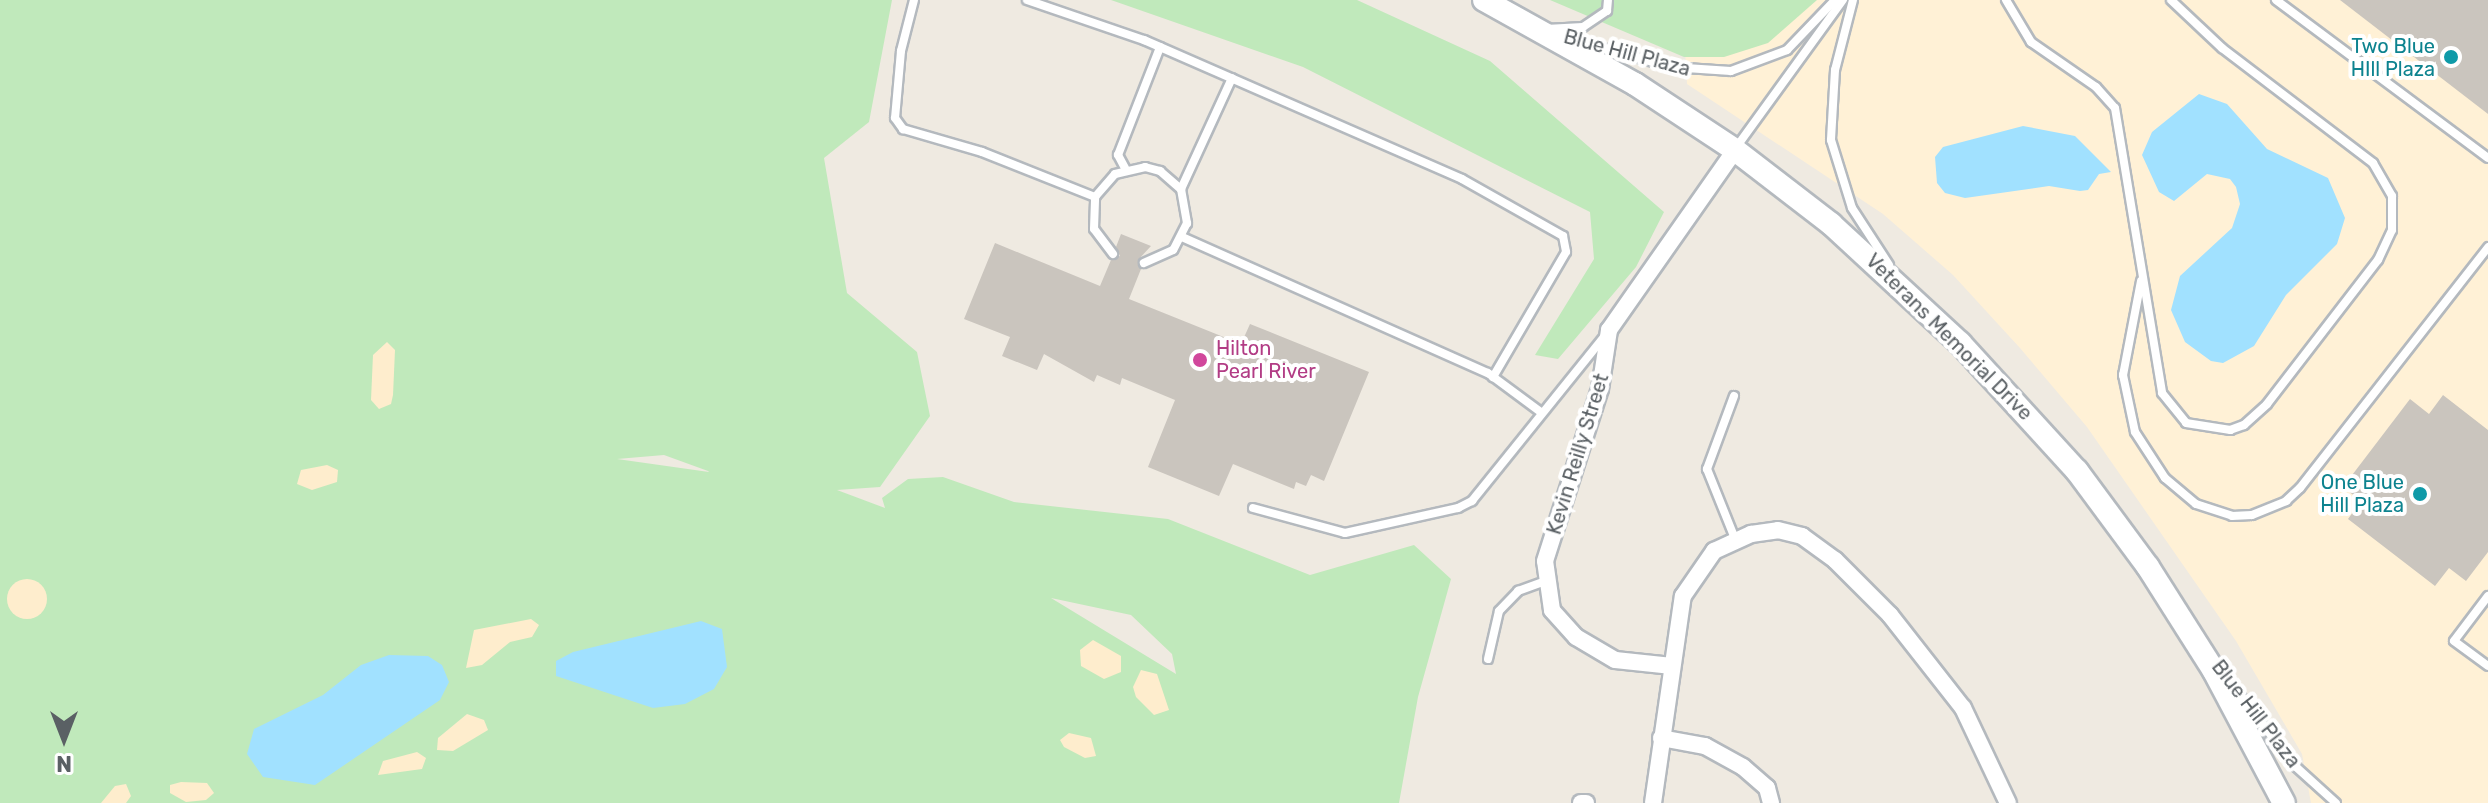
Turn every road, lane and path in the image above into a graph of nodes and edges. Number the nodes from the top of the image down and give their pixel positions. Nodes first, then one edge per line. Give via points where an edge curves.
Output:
1 (914, 0) edge
2 (1027, 0) edge
3 (1484, 0) edge
4 (1608, 0) edge
5 (1835, 0) edge
6 (1843, 0) edge
7 (1853, 0) edge
8 (2006, 0) edge
9 (2171, 0) edge
10 (2276, 0) edge
11 (1538, 29) junction
12 (1160, 47) junction
13 (1232, 78) junction
14 (1735, 150) junction
15 (2488, 158) edge
16 (1125, 168) junction
17 (1181, 189) junction
18 (1095, 197) junction
19 (1182, 237) junction
20 (2488, 247) edge
21 (1113, 254) dead end
22 (2141, 260) junction
23 (1144, 263) dead end
24 (1916, 301) junction
25 (1609, 330) junction
26 (1493, 377) junction
27 (1734, 396) dead end
28 (1542, 413) junction
29 (1253, 508) dead end
30 (1736, 541) junction
31 (1546, 581) junction
32 (2488, 596) edge
33 (2182, 619) junction
34 (1488, 659) dead end
35 (1672, 666) junction
36 (2488, 666) edge
37 (1661, 738) junction
38 (1653, 803) edge
39 (1771, 803) edge
40 (2008, 803) edge
41 (2284, 803) edge
42 (2336, 803) edge

1 - 18 lane via 901,51 895,118 903,129 982,152
2 - 12 lane
3 - 11 street, Veterans Memorial Drive
4 - 11 lane via 1607,11 1583,27
5 - 11 lane, Blue Hill Plaza via 1787,50 1731,71 1671,67
6 - 14 lane
7 - 24 lane via 1831,94 1835,162 1866,233
8 - 22 lane via 2031,42 2096,87 2115,108
9 - 22 lane via 2222,48 2373,163 2392,196 2394,214 2378,260 2267,404 2230,430 2200,429 2167,405
10 - 15 lane
11 - 14 street, Veterans Memorial Drive
12 - 13 lane
12 - 16 lane via 1118,155
13 - 17 lane
13 - 26 lane via 1462,179 1563,236 1566,252
14 - 24 street, Veterans Memorial Drive
14 - 25 street, Kevin Reilly Street
16 - 17 lane via 1160,171
16 - 18 lane
17 - 19 lane via 1187,207
18 - 21 lane via 1094,229
19 - 23 lane via 1173,250
19 - 26 lane
20 - 22 lane via 2300,488 2270,510 2232,516 2196,504 2180,492 2135,432 2123,375
24 - 33 street, Veterans Memorial Drive via 2077,471
25 - 28 lane
25 - 31 street, Kevin Reilly Street via 1600,389 1545,561
26 - 28 lane
27 - 30 lane via 1707,469
28 - 29 lane via 1472,501 1458,508 1345,533
30 - 35 street via 1714,551 1683,596
30 - 40 street via 1778,530 1802,536 1835,560 1890,615 1963,708
31 - 34 lane via 1518,591 1499,611
31 - 35 street, Kevin Reilly Street via 1552,610 1576,637 1615,660
32 - 36 lane via 2454,641
33 - 41 street, Veterans Memorial Drive
33 - 42 lane, Blue Hill Plaza via 2295,766
35 - 37 street
37 - 38 street
37 - 39 street via 1705,746 1743,767 1767,788

